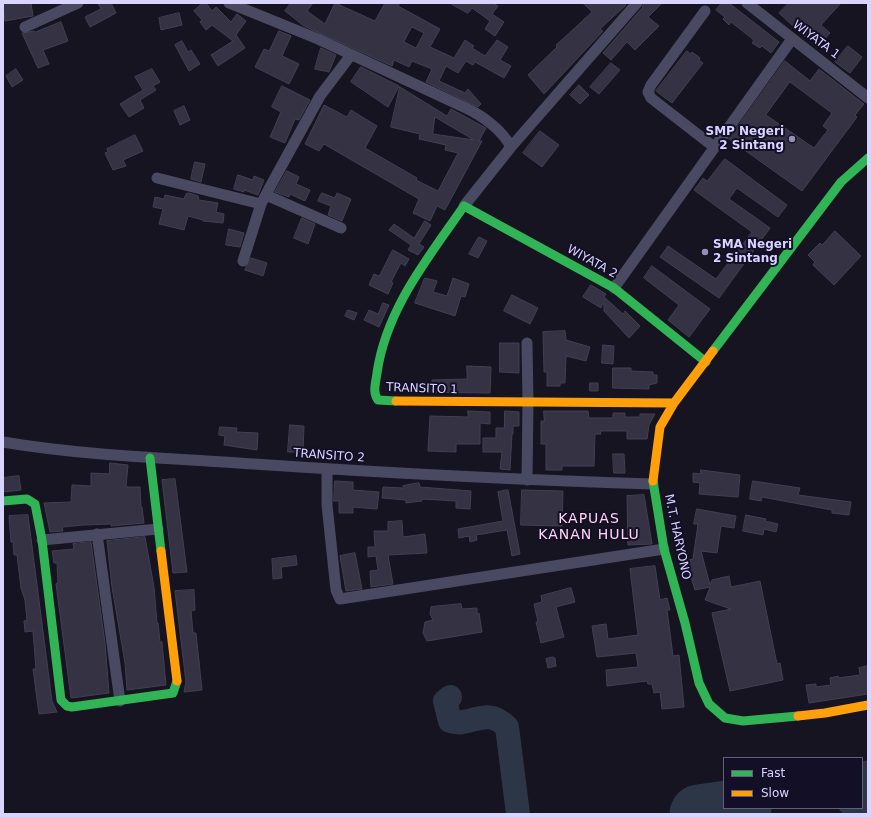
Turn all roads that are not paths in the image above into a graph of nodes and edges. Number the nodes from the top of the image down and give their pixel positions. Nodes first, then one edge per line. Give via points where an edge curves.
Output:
1 (78, 3) edge
2 (229, 3) edge
3 (637, 3) edge
4 (747, 3) edge
5 (705, 11) dead end
6 (25, 28) dead end
7 (792, 39) junction
8 (351, 55) junction
9 (868, 98) edge
10 (511, 147) junction
11 (714, 147) junction
12 (868, 158) edge
13 (157, 178) dead end
14 (264, 199) junction
15 (461, 210) junction
16 (341, 228) dead end
17 (243, 261) dead end
18 (614, 288) junction
19 (527, 344) dead end
20 (706, 362) junction
21 (528, 403) junction
22 (674, 403) junction
23 (3, 442) edge
24 (150, 458) junction
25 (327, 470) junction
26 (527, 480) junction
27 (653, 484) junction
28 (3, 501) edge
29 (158, 529) junction
30 (96, 534) junction
31 (42, 540) junction
32 (664, 549) junction
33 (120, 702) junction
34 (868, 705) edge

1 - 6 street
2 - 8 street
3 - 10 street
4 - 7 street, WIYATA 1
5 - 11 street via 648,92 651,98
7 - 9 street, WIYATA 1
7 - 11 street
8 - 10 street via 478,114 508,140
8 - 14 street via 320,96
10 - 15 street
11 - 18 street
12 - 20 main road, M.T. HARYONO via 841,182
13 - 14 street
14 - 16 street
14 - 17 street
15 - 18 main road, WIYATA 2
15 - 21 main road, TRANSITO 1 via 406,291 378,360 376,398 385,401
18 - 20 main road, WIYATA 2
19 - 21 street
20 - 22 main road, M.T. HARYONO
21 - 22 main road, TRANSITO 1
21 - 26 street
22 - 27 main road, M.T. HARYONO via 660,427
23 - 24 street, TRANSITO 2
24 - 25 street, TRANSITO 2
24 - 29 main road
25 - 26 street, TRANSITO 2
25 - 32 street via 336,590 340,599
26 - 27 street, TRANSITO 2
27 - 32 main road, M.T. HARYONO
28 - 31 main road via 27,499 35,504
29 - 30 street
29 - 33 main road via 176,687 173,693
30 - 31 street
30 - 33 street
31 - 33 main road via 61,700 67,707
32 - 34 main road, M.T. HARYONO via 699,683 709,704 725,718 743,721 824,713

